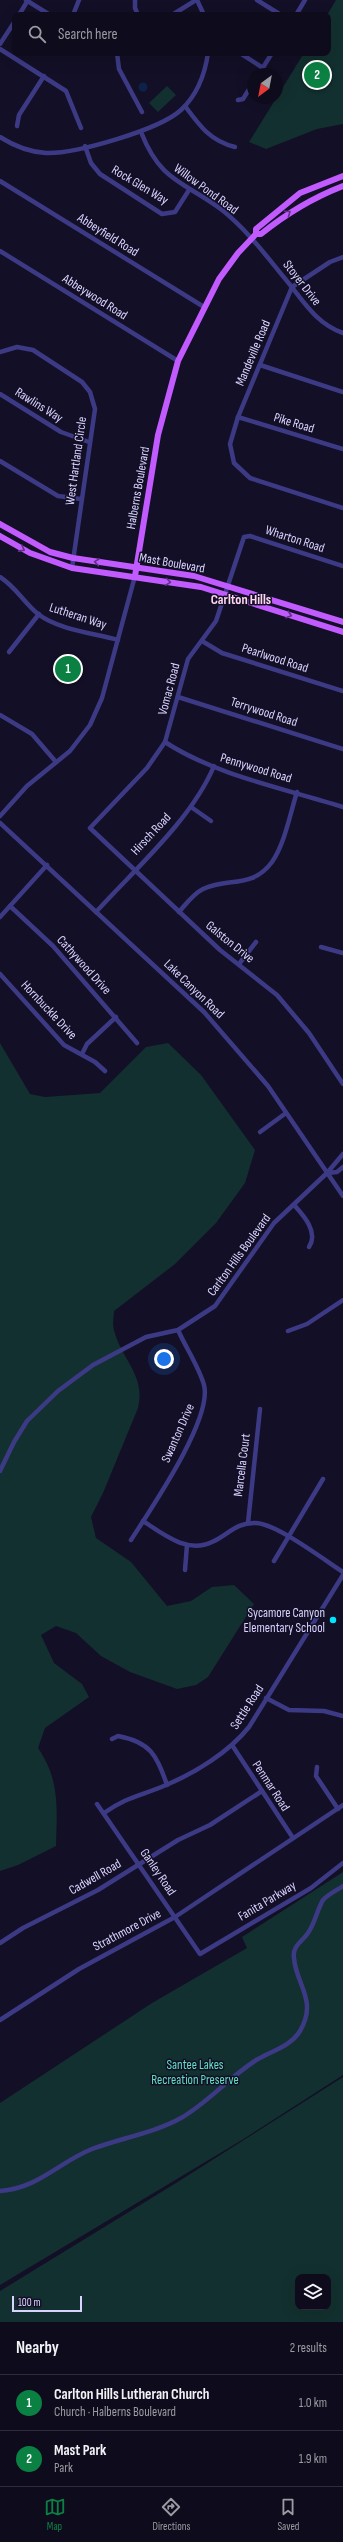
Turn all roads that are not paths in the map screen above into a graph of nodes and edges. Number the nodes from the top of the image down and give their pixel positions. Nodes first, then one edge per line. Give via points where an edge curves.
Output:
1 (27, 0) edge
2 (79, 0) edge
3 (135, 0) edge
4 (197, 0) edge
5 (257, 0) edge
6 (305, 0) edge
7 (21, 12) edge
8 (45, 12) edge
9 (74, 12) edge
10 (137, 12) edge
11 (177, 12) edge
12 (203, 12) edge
13 (276, 12) edge
14 (298, 12) edge
15 (12, 26) edge
16 (0, 44) edge
17 (0, 48) edge
18 (12, 56) edge
19 (13, 56) edge
20 (117, 56) edge
21 (207, 56) edge
22 (245, 56) edge
23 (270, 56) edge
24 (263, 68) joint
25 (44, 76) junction
26 (247, 93) edge
27 (238, 100) dead end
28 (185, 106) junction
29 (142, 112) dead end
30 (17, 126) dead end
31 (81, 128) dead end
32 (141, 132) junction
33 (0, 137) edge
34 (85, 146) junction
35 (235, 147) dead end
36 (343, 176) edge
37 (0, 181) edge
38 (343, 186) edge
39 (189, 190) junction
40 (254, 236) junction
41 (0, 251) edge
42 (343, 257) edge
43 (292, 287) junction
44 (204, 307) junction
45 (343, 333) edge
46 (0, 352) edge
47 (178, 361) junction
48 (260, 365) junction
49 (343, 392) edge
50 (0, 394) edge
51 (238, 417) junction
52 (89, 442) junction
53 (343, 449) edge
54 (0, 461) edge
55 (81, 499) junction
56 (343, 508) edge
57 (0, 524) edge
58 (0, 536) edge
59 (243, 540) joint
60 (73, 558) junction
61 (343, 566) edge
62 (72, 568) junction
63 (136, 568) junction
64 (135, 576) junction
65 (0, 577) edge
66 (227, 585) junction
67 (225, 595) junction
68 (39, 614) junction
69 (343, 622) edge
70 (343, 632) edge
71 (118, 640) junction
72 (202, 641) junction
73 (9, 652) dead end
74 (343, 691) edge
75 (178, 697) junction
76 (0, 715) edge
77 (165, 742) junction
78 (343, 749) edge
79 (56, 762) junction
80 (214, 766) junction
81 (297, 792) junction
82 (191, 807) junction
83 (343, 807) edge
84 (0, 816) edge
85 (212, 821) dead end
86 (0, 823) edge
87 (90, 828) joint
88 (47, 865) junction
89 (133, 870) junction
90 (10, 906) junction
91 (96, 912) junction
92 (179, 912) junction
93 (0, 917) edge
94 (256, 942) dead end
95 (321, 947) dead end
96 (343, 953) edge
97 (239, 964) junction
98 (1, 977) edge
99 (116, 1017) junction
100 (137, 1043) dead end
101 (82, 1054) junction
102 (105, 1071) dead end
103 (343, 1084) edge
104 (286, 1113) junction
105 (260, 1132) dead end
106 (343, 1154) edge
107 (343, 1167) edge
108 (327, 1174) junction
109 (343, 1196) edge
110 (294, 1205) junction
111 (309, 1247) dead end
112 (343, 1300) edge
113 (178, 1330) junction
114 (288, 1331) dead end
115 (260, 1409) dead end
116 (0, 1470) edge
117 (323, 1479) dead end
118 (143, 1522) junction
119 (248, 1523) junction
120 (288, 1537) junction
121 (131, 1540) dead end
122 (187, 1545) junction
123 (274, 1561) dead end
124 (184, 1570) dead end
125 (343, 1572) edge
126 (343, 1575) edge
127 (266, 1698) junction
128 (343, 1716) edge
129 (112, 1739) dead end
130 (232, 1746) junction
131 (317, 1766) dead end
132 (167, 1785) junction
133 (262, 1791) junction
134 (97, 1804) dead end
135 (343, 1806) edge
136 (338, 1809) junction
137 (104, 1813) junction
138 (293, 1838) junction
139 (343, 1863) edge
140 (139, 1864) junction
141 (343, 1886) edge
142 (175, 1917) junction
143 (0, 1943) edge
144 (200, 1954) joint
145 (0, 2020) edge
146 (0, 2191) edge

1 - 7 street
1 - 8 street
2 - 9 street
3 - 10 street
4 - 11 street
4 - 12 street
5 - 13 street
6 - 14 street
15 - 16 street
17 - 18 street
19 - 25 street
20 - 29 street via 119,69
21 - 28 street via 199,85
22 - 24 street
23 - 24 street
25 - 30 street via 19,115
25 - 31 street via 66,92
26 - 27 street via 243,99
28 - 32 street via 173,117
28 - 35 street via 208,134 222,144
32 - 34 street
32 - 39 street, Willow Pond Road via 158,166
33 - 34 street via 14,146 37,152 61,153
34 - 39 street, Rock Glen Way via 91,163 100,174 162,214 175,212
36 - 40 main road, Halberns Boulevard via 300,193 256,228
37 - 44 street, Abbeyfield Road
40 -> 38 main road via 261,234 288,212 317,196
39 - 40 street, Willow Pond Road via 223,211
40 - 43 street, Stoyer Drive
40 - 44 main road, Halberns Boulevard via 223,273
41 - 47 street, Abbeywood Road
42 - 43 street via 323,266
43 - 45 street, Stoyer Drive via 317,318 328,327
43 - 48 street, Mandeville Road
44 - 47 main road, Halberns Boulevard
46 - 52 street, West Hartland Circle via 12,348 27,348 82,382 92,397 95,409
47 - 63 main road, Halberns Boulevard via 158,435
48 - 49 street
48 - 51 street, Mandeville Road
50 - 52 street, Rawlins Way via 61,432
51 - 53 street, Pike Road
51 - 56 street, Mandeville Road via 231,439 231,454 237,467 250,478
52 - 55 street, West Hartland Circle
54 - 55 street via 58,496
55 - 60 street, West Hartland Circle
57 - 60 main road, Mast Boulevard via 50,552
58 -> 62 main road, Mast Boulevard via 30,554
59 - 61 street, Wharton Road via 250,536
59 - 66 street, Vomac Road
60 - 62 street, West Hartland Circle
63 -> 60 main road, Mast Boulevard
62 - 64 main road, Mast Boulevard
63 - 64 main road, Halberns Boulevard
63 - 66 main road, Mast Boulevard via 194,576
64 -> 67 main road, Mast Boulevard via 195,586
64 - 71 street, Halberns Boulevard
65 - 68 street, Lutheran Way via 17,590 26,603
66 - 67 street, Vomac Road
66 - 69 main road, Mast Boulevard
67 -> 70 main road, Mast Boulevard
67 - 72 street, Vomac Road via 214,626
68 - 71 street, Lutheran Way via 61,624
68 - 73 street
71 - 79 street, Halberns Boulevard via 94,716 76,744
72 - 74 street, Pearlwood Road via 222,653
72 - 75 street, Vomac Road via 188,659
75 - 77 street, Vomac Road
75 - 78 street, Terrywood Road
76 - 79 street via 32,734
77 - 80 street, Pennywood Road via 183,754
77 - 87 street, Vomac Road via 147,768
79 - 84 street, Halberns Boulevard via 27,786
80 - 81 street, Pennywood Road
80 - 82 street, Hirsch Road via 205,787
81 - 83 street, Pennywood Road
81 - 92 street via 278,851 269,866 244,882 201,890
82 - 85 street
82 - 89 street, Hirsch Road
86 - 88 street, Lake Canyon Road
87 - 89 street, Galston Drive
88 - 90 street
88 - 91 street, Lake Canyon Road
89 - 91 street, Hirsch Road
89 - 92 street, Galston Drive
90 - 93 street
90 - 99 street, Cathywood Drive via 53,946
91 - 104 street, Lake Canyon Road via 204,1012 268,1086
92 - 97 street, Galston Drive
94 - 97 street
95 - 96 street
97 - 103 street, Galston Drive via 261,980 292,1011
98 - 101 street, Hornbuckle Drive via 61,1042
99 - 100 street, Cathywood Drive
99 - 101 street via 87,1044
101 - 102 street, Hornbuckle Drive
104 - 105 street
104 - 108 street, Lake Canyon Road
106 - 108 street, Carlton Hills Boulevard
107 - 108 street, Carlton Hills Boulevard via 337,1172
108 - 109 street, Lake Canyon Road
108 - 110 street, Carlton Hills Boulevard
110 - 111 street via 307,1220 312,1235
110 - 113 street, Carlton Hills Boulevard via 274,1223 215,1306
112 - 114 street via 307,1324
113 - 116 street, Carlton Hills Boulevard via 146,1337 93,1365 58,1391 27,1421
113 - 118 street, Swanton Drive via 204,1385 204,1402 181,1459
115 - 119 street, Marcella Court
117 - 120 street
118 - 121 street, Swanton Drive
118 - 122 street via 176,1542
119 - 120 street via 263,1524
119 - 122 street via 235,1526 213,1542
120 - 123 street
120 - 125 street
122 - 124 street
126 - 127 street, Settle Road
127 - 128 street via 289,1710 324,1710
127 - 130 street, Settle Road via 249,1727
129 - 132 street via 118,1736 143,1744 159,1762
130 - 132 street, Settle Road
130 - 133 street, Penmar Road
131 - 136 street via 316,1776
132 - 137 street, Settle Road via 131,1796
133 - 138 street, Penmar Road
133 - 140 street, Cadwell Road via 210,1825 178,1840
134 - 137 street, Ganley Road
135 - 136 street, Strathmore Drive
136 - 138 street, Strathmore Drive
137 - 140 street, Ganley Road
138 - 142 street, Strathmore Drive
139 - 144 street, Fanita Parkway via 311,1888
140 - 142 street, Ganley Road
140 - 143 street, Cadwell Road via 98,1890 23,1928
141 - 146 street via 324,1899 308,1933 295,1946 293,1957 303,1984 307,2005 300,2031 292,2040 257,2059 228,2080 205,2102 180,2118 91,2149 50,2175 21,2188
142 - 144 street, Ganley Road
142 - 145 street, Strathmore Drive via 78,1969

